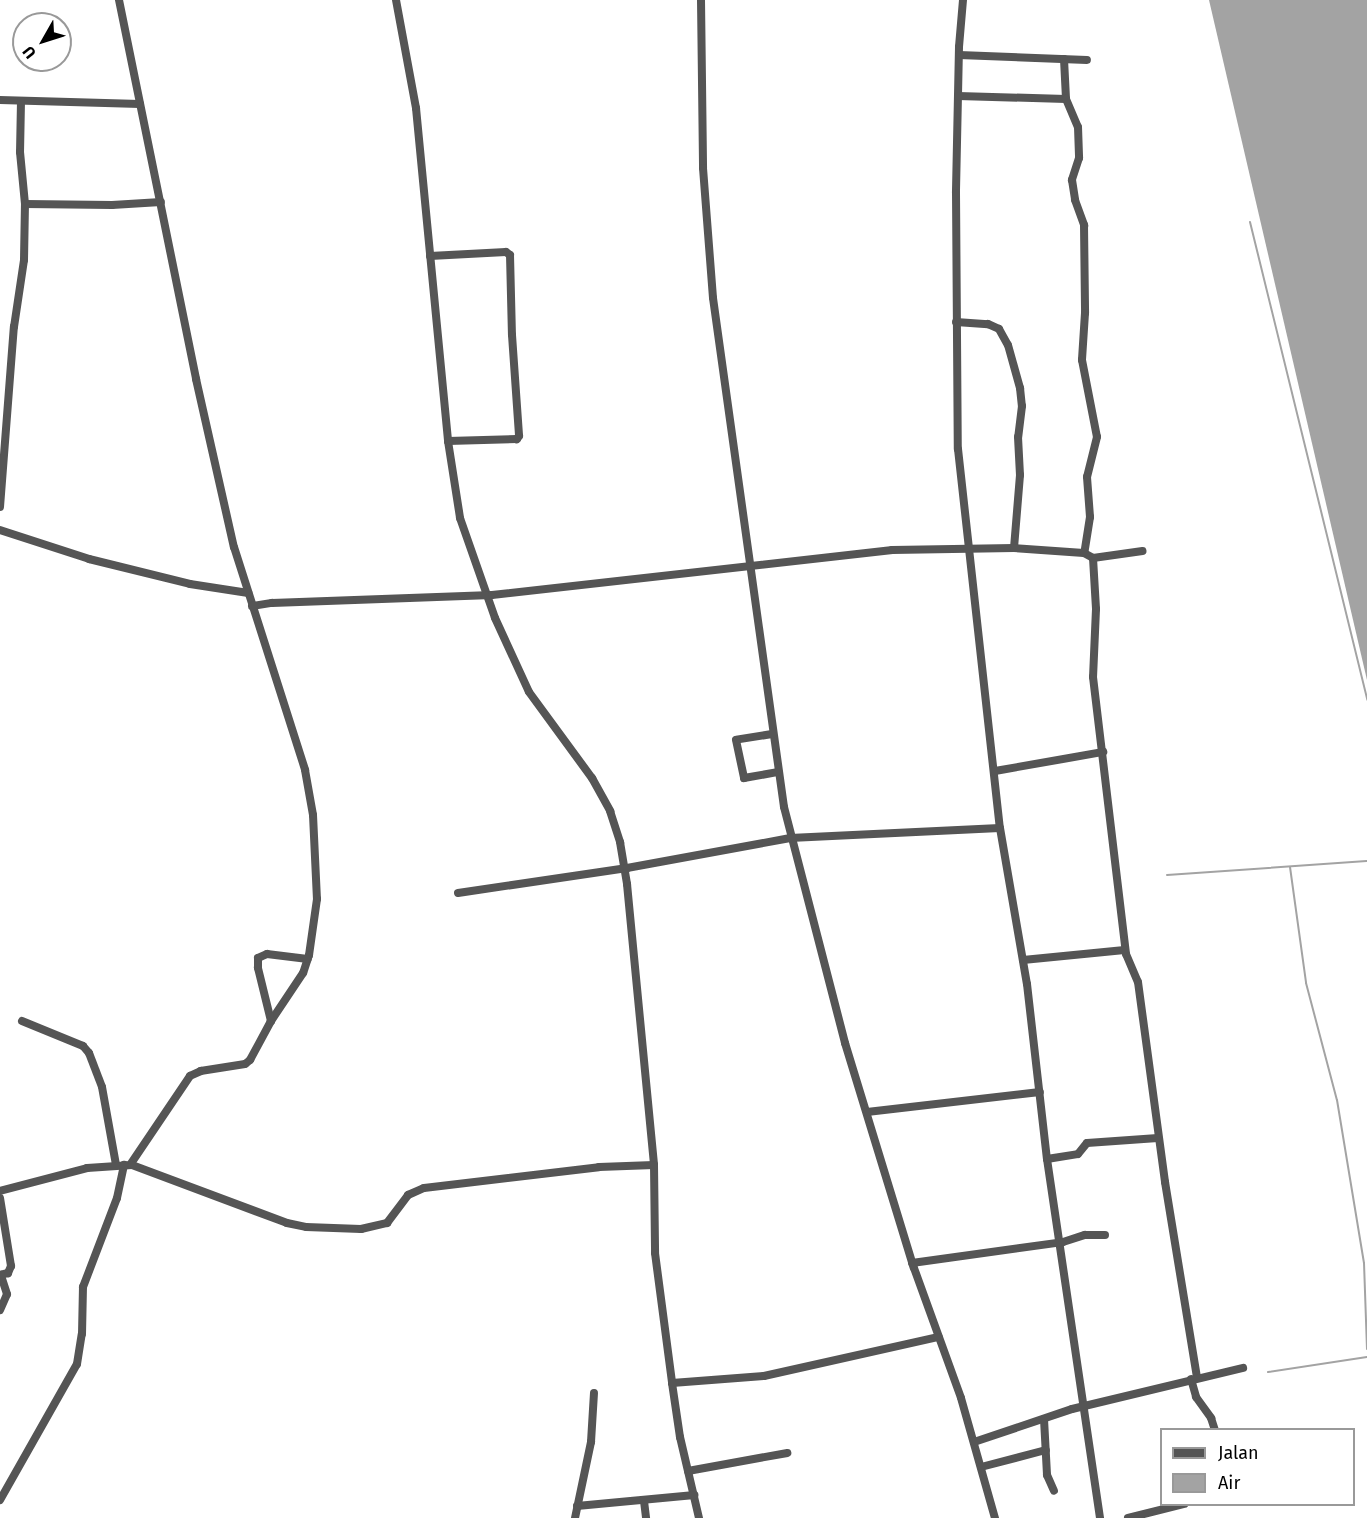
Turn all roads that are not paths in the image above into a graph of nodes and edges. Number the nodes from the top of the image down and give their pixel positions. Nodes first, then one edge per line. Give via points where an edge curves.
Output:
1 (119, 0) edge
2 (396, 0) edge
3 (701, 0) edge
4 (963, 0) edge
5 (959, 55) junction
6 (1064, 59) junction
7 (1087, 60) dead end
8 (958, 96) junction
9 (1066, 99) junction
10 (0, 100) edge
11 (21, 101) junction
12 (140, 104) junction
13 (161, 202) junction
14 (25, 204) junction
15 (430, 256) junction
16 (956, 322) junction
17 (448, 441) junction
18 (0, 507) edge
19 (0, 530) edge
20 (968, 547) junction
21 (1014, 548) junction
22 (1143, 551) dead end
23 (1084, 553) junction
24 (1093, 558) junction
25 (749, 567) junction
26 (248, 593) junction
27 (487, 596) junction
28 (252, 606) junction
29 (772, 734) junction
30 (1104, 752) junction
31 (995, 771) junction
32 (778, 772) junction
33 (1000, 828) junction
34 (790, 838) junction
35 (625, 869) junction
36 (458, 893) dead end
37 (1125, 950) junction
38 (308, 959) junction
39 (1023, 960) junction
40 (271, 1020) junction
41 (22, 1022) dead end
42 (1040, 1092) junction
43 (867, 1112) junction
44 (1158, 1137) junction
45 (1047, 1159) junction
46 (124, 1165) junction
47 (654, 1165) junction
48 (0, 1191) edge
49 (0, 1198) edge
50 (1105, 1235) dead end
51 (1061, 1242) junction
52 (912, 1263) junction
53 (1, 1275) edge
54 (0, 1310) edge
55 (939, 1337) junction
56 (1244, 1368) dead end
57 (1194, 1379) junction
58 (672, 1383) junction
59 (594, 1393) dead end
60 (1083, 1407) junction
61 (1044, 1419) junction
62 (1214, 1428) edge
63 (974, 1442) junction
64 (1046, 1450) junction
65 (787, 1453) dead end
66 (981, 1467) junction
67 (688, 1471) junction
68 (1054, 1491) dead end
69 (694, 1495) junction
70 (0, 1500) edge
71 (644, 1501) junction
72 (577, 1506) junction
73 (1176, 1506) edge
74 (575, 1518) edge
75 (646, 1518) edge
76 (699, 1518) edge
77 (995, 1518) edge
78 (1100, 1518) edge
79 (1128, 1518) edge

1 - 12 street
2 - 15 street via 416,108
3 - 25 street via 705,215
4 - 5 street
5 - 6 street
5 - 8 street
6 - 7 street
6 - 9 street
8 - 9 street
8 - 16 street
9 - 23 street via 1078,130 1079,158 1072,180 1084,225 1082,360 1097,432 1087,477 1090,517
10 - 11 street
11 - 12 street
11 - 14 street
12 - 13 street
13 - 14 street
13 - 26 street via 196,378
14 - 18 street via 24,260 14,327
15 - 17 street
15 - 17 street via 506,252 510,256 519,436
16 - 20 street via 958,449
16 - 21 street via 988,324 999,329 1008,345 1020,388 1020,475
17 - 27 street via 464,534
19 - 26 street via 89,559 190,584
20 - 21 street
20 - 25 street via 892,550
20 - 31 street
21 - 23 street
22 - 24 street
23 - 24 street
24 - 30 street via 1096,620 1092,667
25 - 27 street
25 - 29 street
26 - 28 street
27 - 28 street
27 - 35 street via 530,692 603,796 620,842
28 - 38 street via 310,796 317,906
29 - 32 street
29 - 32 street via 736,740 744,777
30 - 31 street
30 - 37 street
31 - 33 street
32 - 34 street
33 - 34 street
33 - 39 street
34 - 35 street
34 - 43 street
35 - 36 street
35 - 47 street
37 - 39 street
37 - 44 street via 1138,982
38 - 40 street via 300,980
38 - 40 street via 267,954 258,958
39 - 42 street
40 - 46 street via 247,1064 190,1076
41 - 46 street via 83,1046 89,1053
42 - 43 street
42 - 45 street
43 - 52 street
44 - 45 street via 1087,1143 1078,1154
44 - 57 street
45 - 51 street
46 - 47 street via 147,1169 287,1224 361,1229 382,1226 408,1195 424,1188 599,1167
46 - 48 street via 87,1168
46 - 70 street via 117,1198 83,1287 77,1364
47 - 58 street via 655,1252
49 - 53 street via 11,1266 10,1271
50 - 51 street via 1085,1235
51 - 52 street
51 - 60 street
52 - 55 street
53 - 54 street via 7,1294
55 - 58 street via 764,1376
55 - 63 street
56 - 57 street
57 - 60 street
57 - 62 street via 1196,1398
58 - 67 street
59 - 72 street via 591,1442
60 - 61 street
60 - 78 street
61 - 63 street
61 - 64 street
63 - 66 street
64 - 66 street
64 - 68 street via 1047,1475
65 - 67 street
66 - 77 street
67 - 69 street
69 - 71 street
69 - 76 street
71 - 72 street
71 - 75 street
72 - 74 street
73 - 79 street

